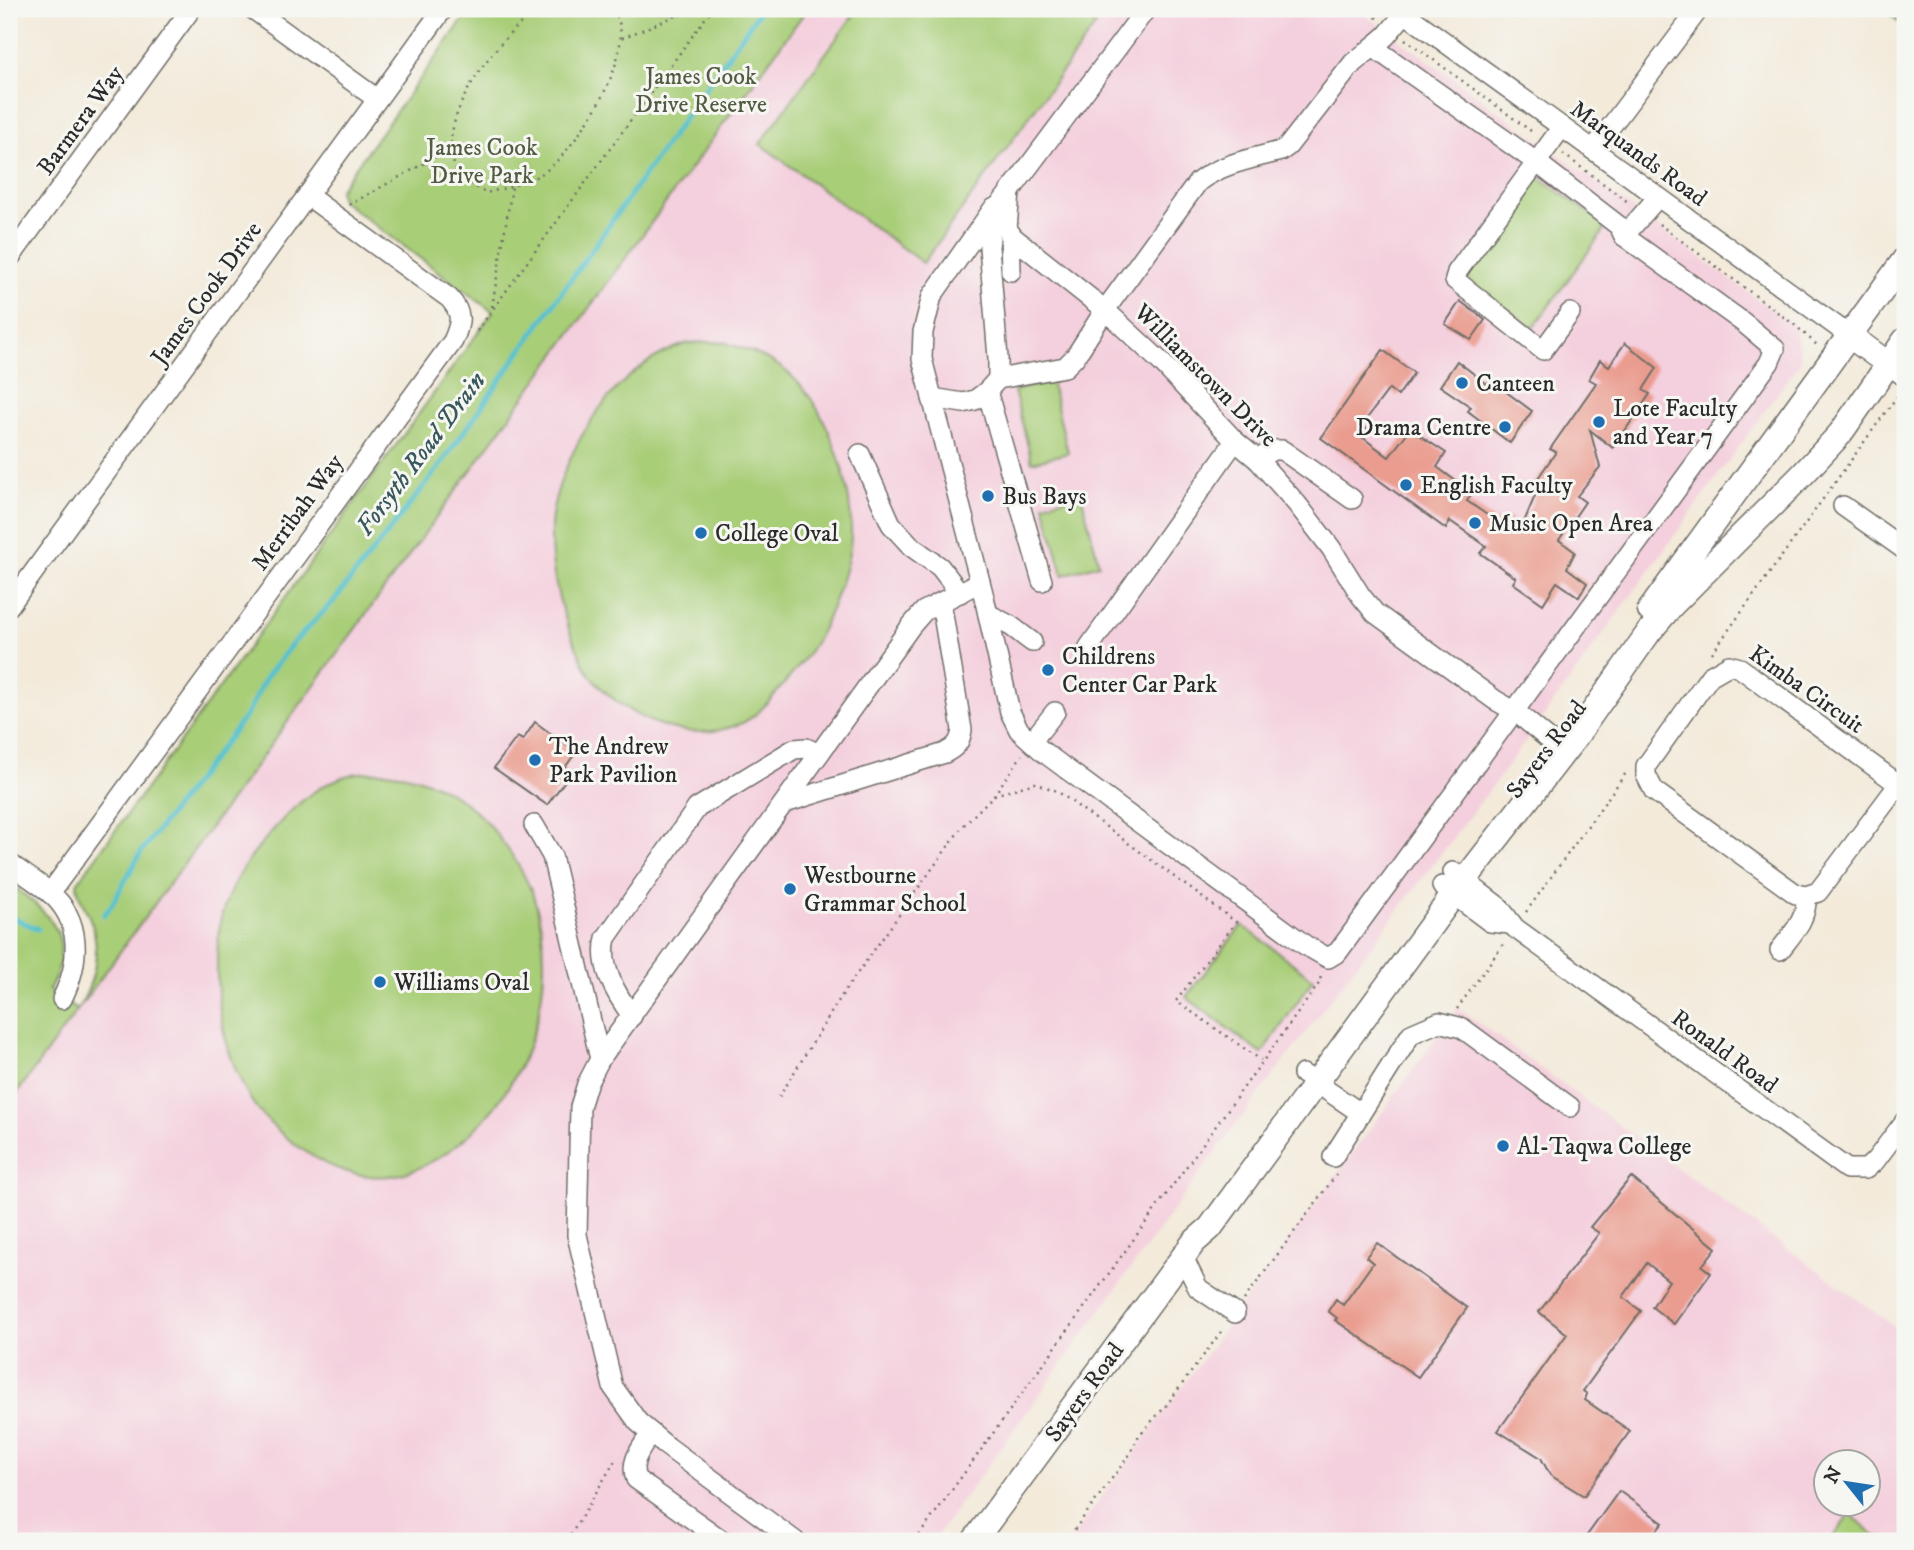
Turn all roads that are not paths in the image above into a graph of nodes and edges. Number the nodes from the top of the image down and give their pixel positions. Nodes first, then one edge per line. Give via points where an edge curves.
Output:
1 (191, 9) edge
2 (253, 9) edge
3 (443, 9) edge
4 (1146, 9) edge
5 (1699, 9) edge
6 (1402, 11) edge
7 (1373, 47) junction
8 (377, 99) junction
9 (1562, 127) junction
10 (1594, 150) junction
11 (1536, 162) junction
12 (308, 196) junction
13 (1658, 197) junction
14 (1005, 198) junction
15 (1010, 233) junction
16 (1624, 236) junction
17 (9, 259) edge
18 (1905, 259) edge
19 (1011, 271) dead end
20 (1105, 310) junction
21 (1570, 313) dead end
22 (1850, 336) junction
23 (1905, 340) edge
24 (1897, 371) edge
25 (993, 385) junction
26 (932, 398) junction
27 (963, 403) junction
28 (940, 426) junction
29 (1235, 441) junction
30 (860, 454) dead end
31 (1258, 460) junction
32 (1352, 499) dead end
33 (1843, 506) dead end
34 (1905, 550) edge
35 (1042, 581) dead end
36 (980, 582) junction
37 (960, 593) junction
38 (942, 602) junction
39 (9, 606) edge
40 (988, 614) junction
41 (1649, 632) junction
42 (1032, 642) dead end
43 (1089, 647) dead end
44 (1055, 712) dead end
45 (1516, 712) junction
46 (1031, 741) junction
47 (1552, 742) junction
48 (819, 754) junction
49 (1902, 787) edge
50 (785, 803) junction
51 (534, 825) dead end
52 (9, 863) edge
53 (1454, 883) junction
54 (50, 893) junction
55 (1806, 896) junction
56 (1780, 950) dead end
57 (62, 999) dead end
58 (632, 1016) junction
59 (600, 1059) junction
60 (1309, 1079) junction
61 (1570, 1107) dead end
62 (1359, 1112) junction
63 (1905, 1121) edge
64 (1337, 1162) road end
65 (1189, 1249) junction
66 (1161, 1287) junction
67 (1198, 1288) junction
68 (1228, 1308) road end
69 (651, 1433) junction
70 (723, 1541) edge
71 (794, 1541) edge
72 (974, 1541) edge

1 - 17 street, Barmera Way
2 - 8 street
3 - 8 street, James Cook Drive
4 - 14 street
5 - 10 street
6 - 7 street
6 - 9 street, Marquands Road
7 - 11 street
7 - 20 street via 1353,63 1281,151 1222,168 1198,182
8 - 12 street, James Cook Drive
9 - 10 street, Marquands Road
9 - 11 street
10 - 13 street, Marquands Road
11 - 16 street via 1619,226
11 - 21 street via 1455,281 1543,350
12 - 39 street, James Cook Drive
12 - 54 street, Merribah Way via 449,298 461,315 460,326
13 - 16 street
13 - 22 street, Marquands Road
14 - 15 street
14 - 25 street via 991,228 989,247 998,350
14 - 26 street via 932,296 922,359
15 - 19 street
15 - 20 street
16 - 45 street via 1775,349 1762,374
18 - 22 main road, Sayers Road
20 - 25 street, Williamstown Drive via 1065,367
20 - 29 street, Williamstown Drive via 1163,363
22 - 24 main road
22 - 47 main road, Sayers Road
23 - 24 main road, Sayers Road
24 - 41 main road, Sayers Road
25 - 27 street, Williamstown Drive via 975,400
25 - 35 street
26 - 27 street
26 - 28 street
27 - 28 street, Williamstown Drive
28 - 36 street
29 - 31 street, Williamstown Drive
29 - 43 street
30 - 37 street via 891,524 940,567
31 - 32 street via 1272,450 1282,450
31 - 45 street, Williamstown Drive via 1331,548 1375,613
33 - 34 street
36 - 37 street
36 - 40 street
37 - 38 street
38 - 48 street via 924,611 911,626
38 - 50 street via 962,730 954,749
40 - 42 street
40 - 46 street via 1010,712
41 - 47 main road via 1564,740
41 - 53 main road, Sayers Road via 1582,728
44 - 46 street
45 - 46 street via 1338,952 1328,958
45 - 47 street, Williamstown Drive
47 - 53 main road, Sayers Road
48 - 50 street
48 - 58 street via 794,749 697,808 606,938 603,950 614,992
49 - 55 street, Kimba Circuit via 1818,892
49 - 55 street, Kimba Circuit via 1741,668 1728,665 1710,676 1646,766 1646,775 1654,791 1796,894
50 - 58 street
51 - 59 street via 552,856
52 - 54 street
53 - 60 main road, Sayers Road
53 - 63 street, Ronald Road via 1499,907 1512,926 1847,1168 1866,1168 1875,1161
54 - 57 street via 72,926 77,951
55 - 56 street via 1803,919
58 - 59 street
59 - 69 street via 580,1107 577,1235 612,1387
60 - 62 street
60 - 65 main road, Sayers Road via 1210,1228
61 - 62 street via 1462,1028 1438,1022 1411,1034
62 - 64 street
65 - 66 main road, Sayers Road
65 - 67 street
66 - 67 street
66 - 72 main road, Sayers Road
67 - 68 street
69 - 70 street via 635,1460 636,1479
69 - 71 street

